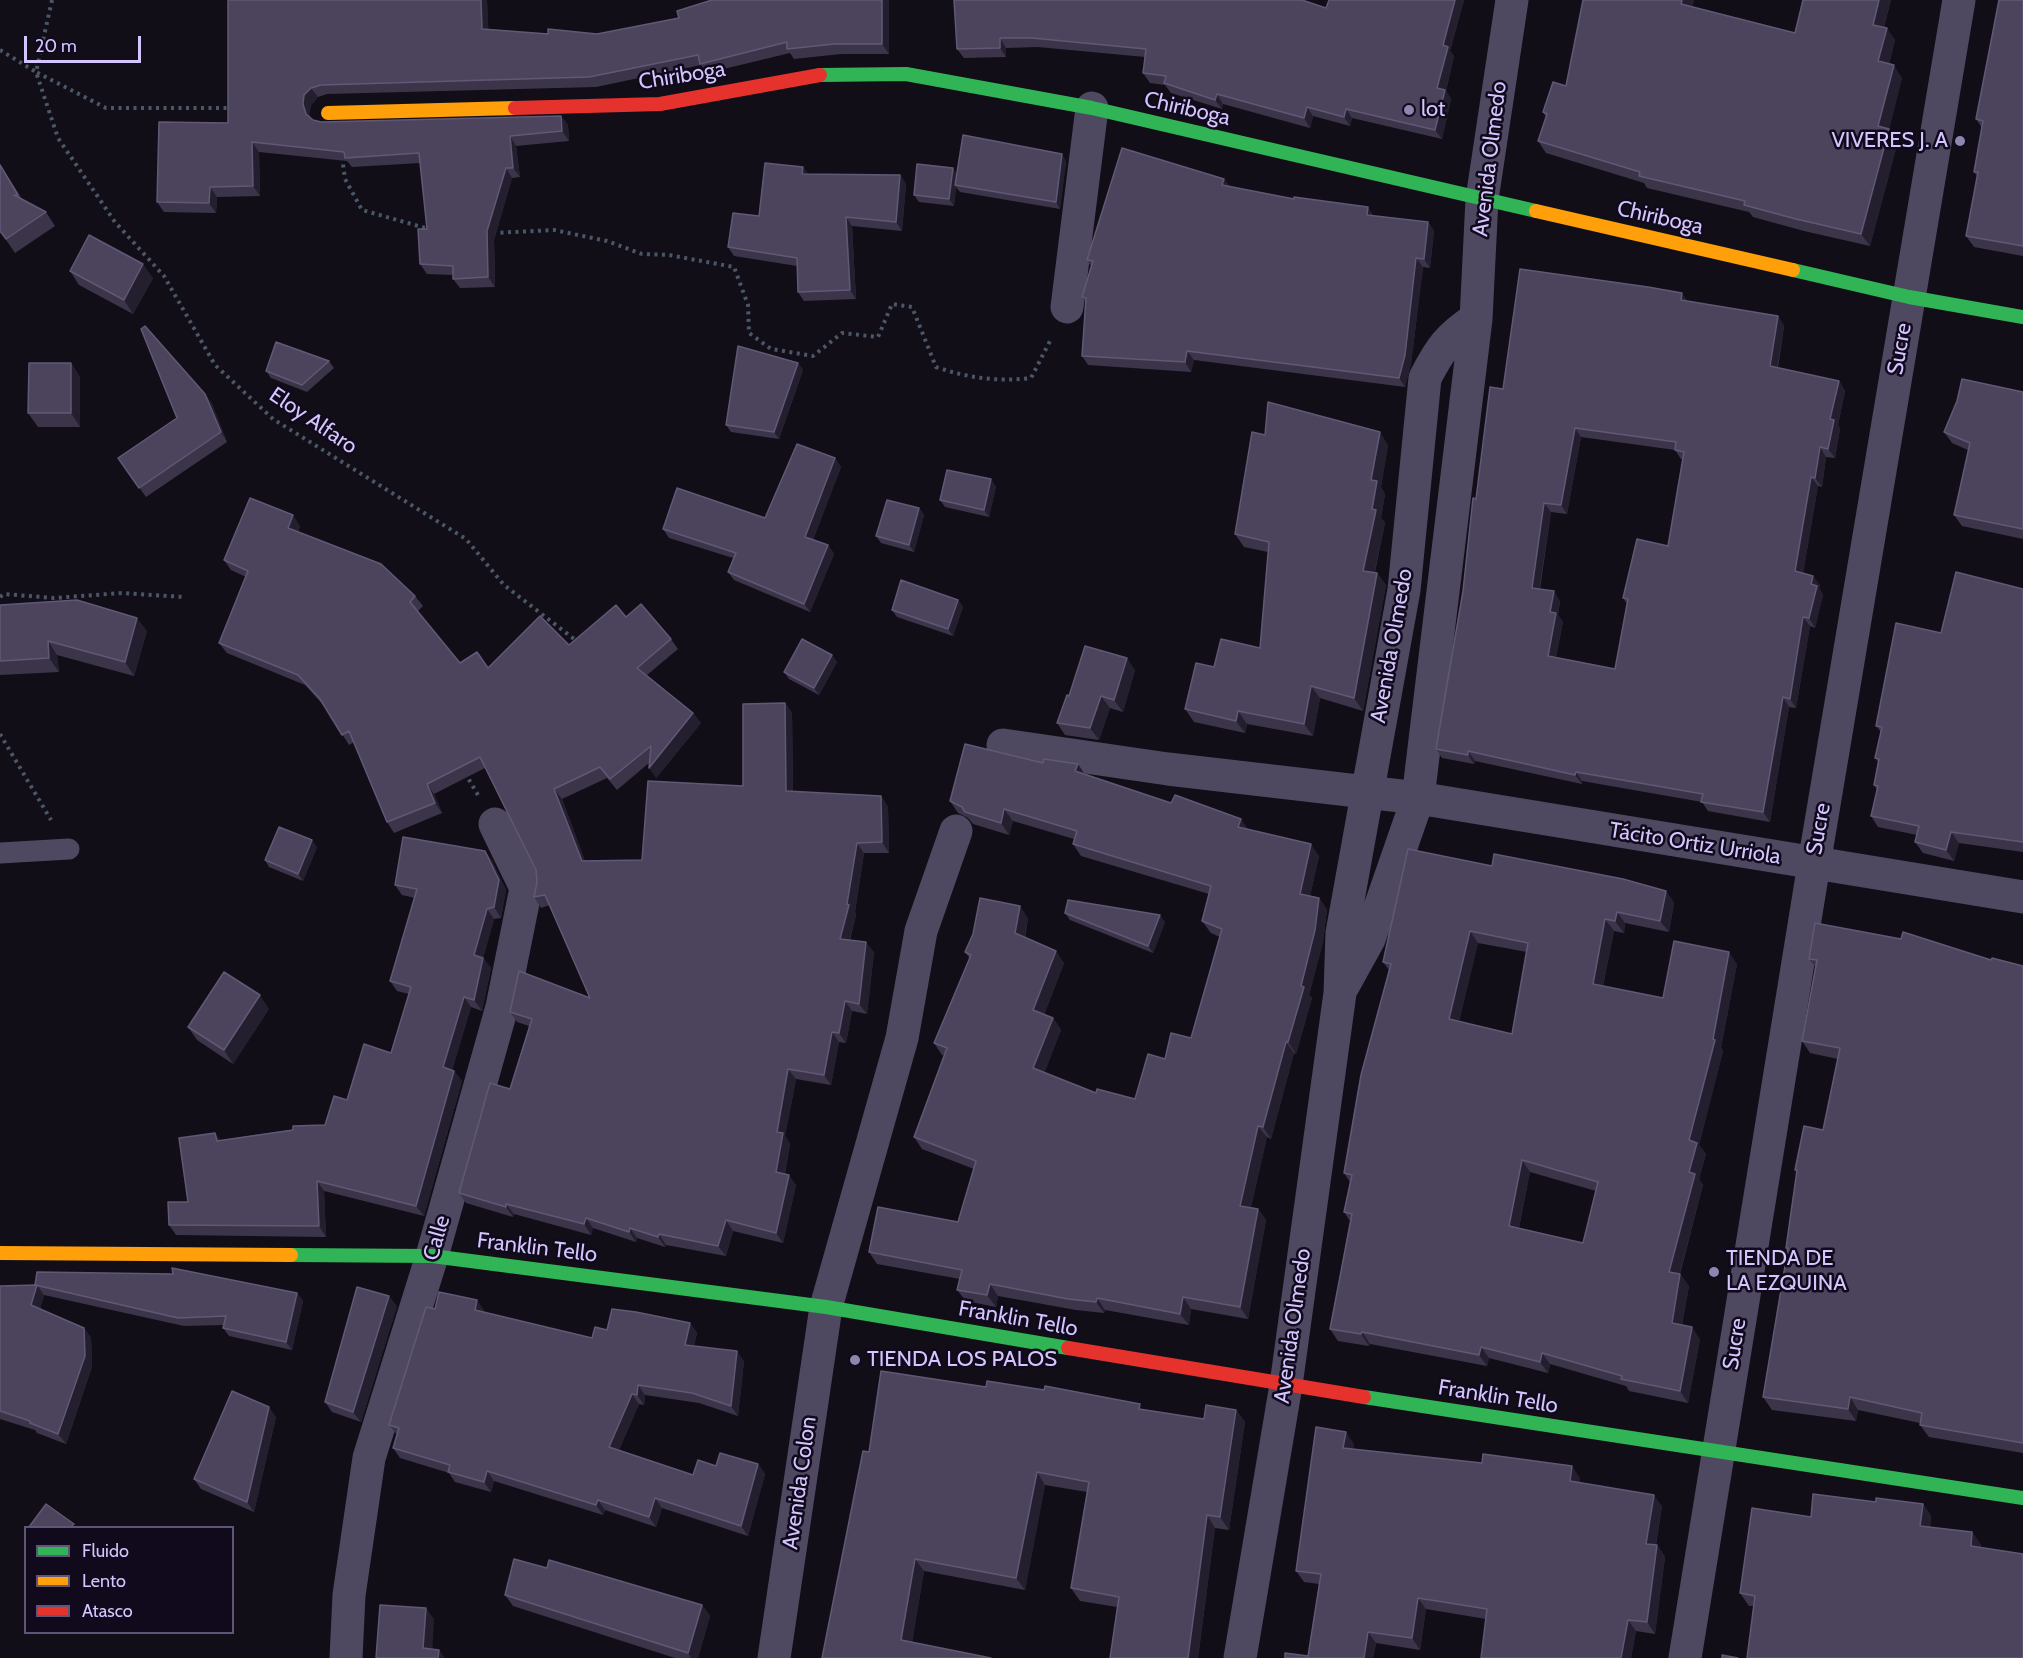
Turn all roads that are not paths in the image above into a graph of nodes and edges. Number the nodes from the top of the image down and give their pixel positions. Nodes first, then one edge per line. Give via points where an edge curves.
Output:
1 (1512, 0) edge
2 (1959, 0) edge
3 (1092, 108) junction
4 (328, 113) road end
5 (1482, 199) junction
6 (1909, 297) junction
7 (1067, 307) road end
8 (2023, 318) edge
9 (1476, 319) junction
10 (1003, 746) dead end
11 (1367, 791) junction
12 (1418, 798) junction
13 (495, 824) road end
14 (956, 831) dead end
15 (69, 849) road end
16 (0, 853) edge
17 (1814, 864) junction
18 (2023, 897) edge
19 (1340, 993) junction
20 (0, 1253) edge
21 (432, 1256) junction
22 (826, 1307) junction
23 (1286, 1385) junction
24 (1717, 1452) junction
25 (2023, 1498) edge
26 (346, 1658) edge
27 (774, 1658) edge
28 (1240, 1658) edge
29 (1686, 1658) edge

1 - 5 street, Avenida Olmedo
2 - 6 street, Sucre
3 - 4 street, Chiriboga via 906,74 821,74 660,104
3 - 5 street, Chiriboga
3 - 7 street
5 - 6 street, Chiriboga
5 - 9 street, Avenida Olmedo
6 - 8 street, Chiriboga
6 - 17 street, Sucre
9 - 11 street, Avenida Olmedo via 1454,333 1440,349 1425,378 1404,590
9 - 12 street, Avenida Olmedo
10 - 11 street, Tácito Ortiz Urriola via 1168,770
11 - 12 street, Tácito Ortiz Urriola
11 - 19 street, Avenida Olmedo via 1342,933
12 - 17 street, Tácito Ortiz Urriola
12 - 19 street, Avenida Olmedo via 1369,939
13 - 21 street, Calle via 526,888 502,1007
14 - 22 street, Avenida Colon via 921,931 902,1038
15 - 16 lane
17 - 18 street, Tácito Ortiz Urriola
17 - 24 street, Sucre
19 - 23 street, Avenida Olmedo
20 - 21 street, Franklin Tello
21 - 22 street, Franklin Tello
21 - 26 street, Calle via 369,1458 349,1595
22 - 23 street, Franklin Tello
22 - 27 street, Avenida Colon
23 - 24 street, Franklin Tello
23 - 28 street, Avenida Olmedo
24 - 25 street, Franklin Tello
24 - 29 street, Sucre

